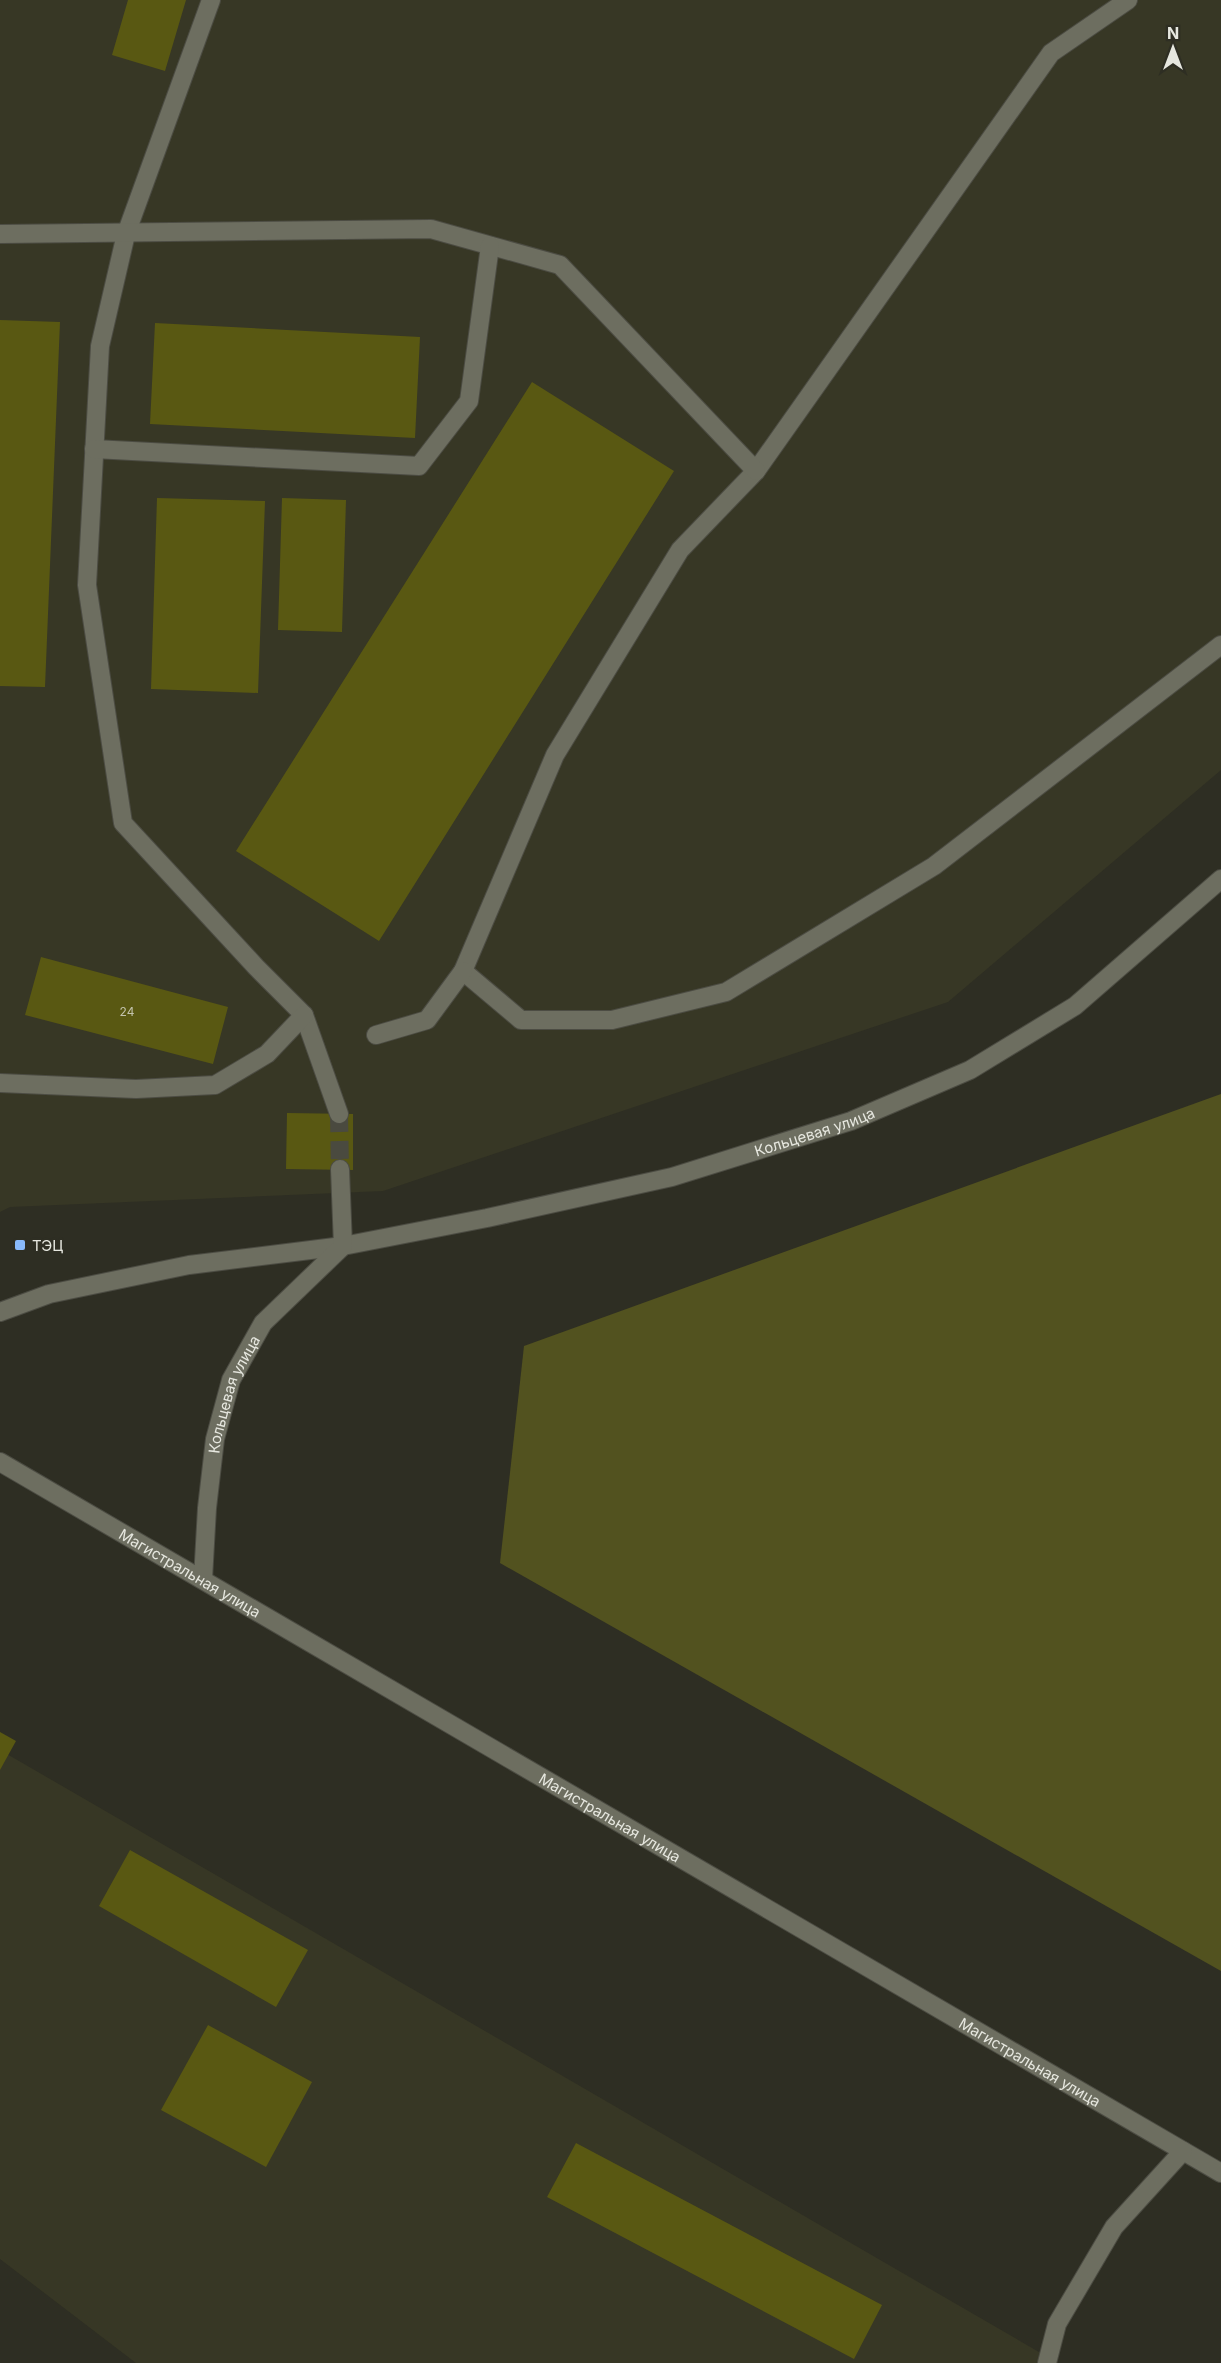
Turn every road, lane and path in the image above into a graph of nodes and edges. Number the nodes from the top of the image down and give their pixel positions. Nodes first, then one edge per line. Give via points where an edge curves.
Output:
1 (211, 0) edge
2 (1128, 0) edge
3 (0, 234) edge
4 (126, 234) junction
5 (490, 246) junction
6 (94, 449) junction
7 (756, 471) junction
8 (1221, 645) edge
9 (1221, 879) edge
10 (463, 971) junction
11 (304, 1015) junction
12 (376, 1035) dead end
13 (0, 1083) edge
14 (339, 1114) tunnel mouth
15 (340, 1169) tunnel mouth
16 (344, 1246) junction
17 (0, 1311) edge
18 (0, 1462) edge
19 (203, 1579) junction
20 (1183, 2151) junction
21 (1221, 2173) edge
22 (1047, 2363) edge

1 - 4 street
2 - 7 street via 1051,53
3 - 4 street
4 - 5 street via 431,229
4 - 6 street via 100,346
5 - 6 street via 469,401 419,466
5 - 7 street via 560,265
6 - 11 street via 87,585 123,823
7 - 10 street via 680,550 555,755
8 - 10 street via 934,866 726,992 612,1020 521,1020
9 - 16 street, Кольцевая улица via 1075,1006 970,1070 861,1116 672,1177
10 - 12 street via 427,1020
11 - 13 street via 267,1054 215,1086 136,1089
11 - 14 street
15 - 16 street
16 - 17 street, Кольцевая улица via 189,1265 49,1294
16 - 19 street, Кольцевая улица via 263,1323 231,1380 215,1439
18 - 19 street, Магистральная улица
19 - 20 street, Магистральная улица
20 - 21 street, Магистральная улица
20 - 22 street via 1114,2227 1057,2324

